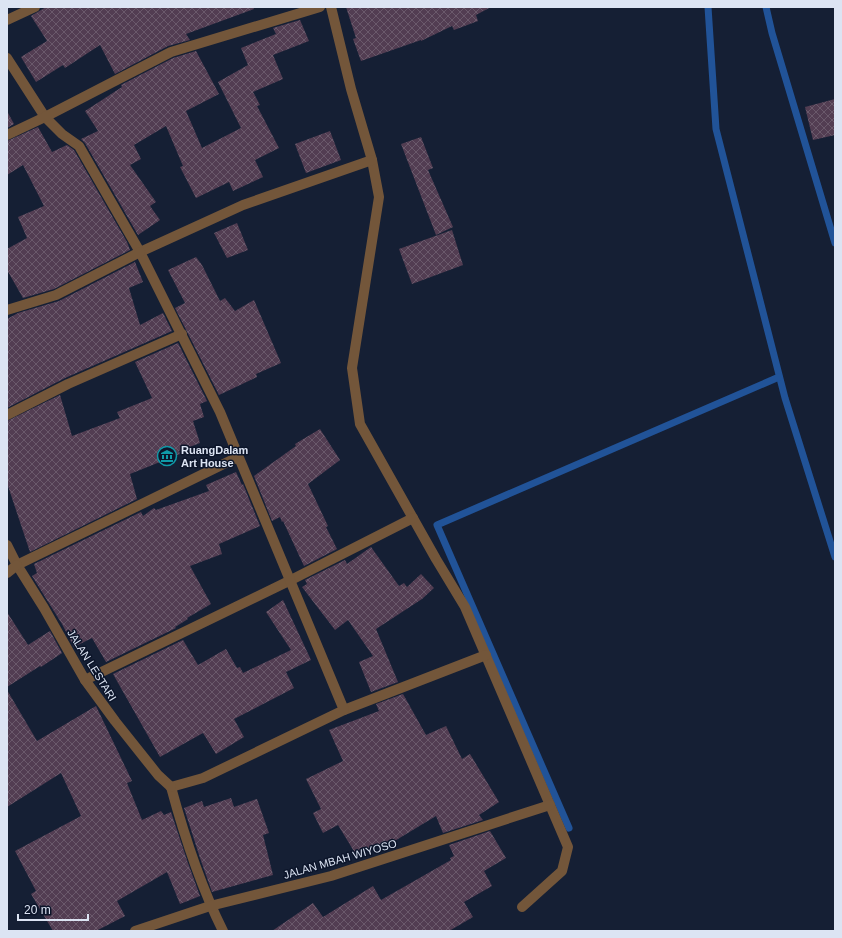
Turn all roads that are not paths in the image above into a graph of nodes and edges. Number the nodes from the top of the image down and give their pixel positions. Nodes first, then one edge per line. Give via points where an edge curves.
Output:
1 (35, 7) edge
2 (320, 7) edge
3 (331, 7) edge
4 (7, 20) edge
5 (7, 58) edge
6 (45, 117) junction
7 (7, 135) edge
8 (372, 160) junction
9 (140, 252) junction
10 (7, 310) edge
11 (182, 334) junction
12 (7, 415) edge
13 (238, 457) junction
14 (412, 518) junction
15 (7, 546) edge
16 (17, 565) junction
17 (7, 573) edge
18 (291, 580) junction
19 (486, 655) junction
20 (85, 680) junction
21 (344, 710) junction
22 (171, 787) junction
23 (550, 805) junction
24 (210, 906) junction
25 (522, 907) dead end
26 (135, 931) edge
27 (223, 931) edge

1 - 4 street
2 - 6 street via 171,52
3 - 8 street
5 - 6 street
6 - 7 street
6 - 9 street via 79,146
8 - 9 street via 243,205
8 - 14 street via 379,197 352,368 360,424
9 - 10 street via 56,295
9 - 11 street
11 - 12 street via 68,384
11 - 13 street via 220,412
13 - 16 street
13 - 18 street
14 - 18 street
14 - 19 street via 465,607
15 - 16 street, JALAN LESTARI
16 - 17 street
16 - 20 street, JALAN LESTARI
18 - 20 street
18 - 21 street
19 - 21 street
19 - 23 street
20 - 22 street, JALAN LESTARI via 115,722 158,775
21 - 22 street via 202,778
22 - 24 street
23 - 24 street, JALAN MBAH WIYOSO via 331,876
23 - 25 street via 568,848 562,871
24 - 26 street, JALAN MBAH WIYOSO
24 - 27 street

